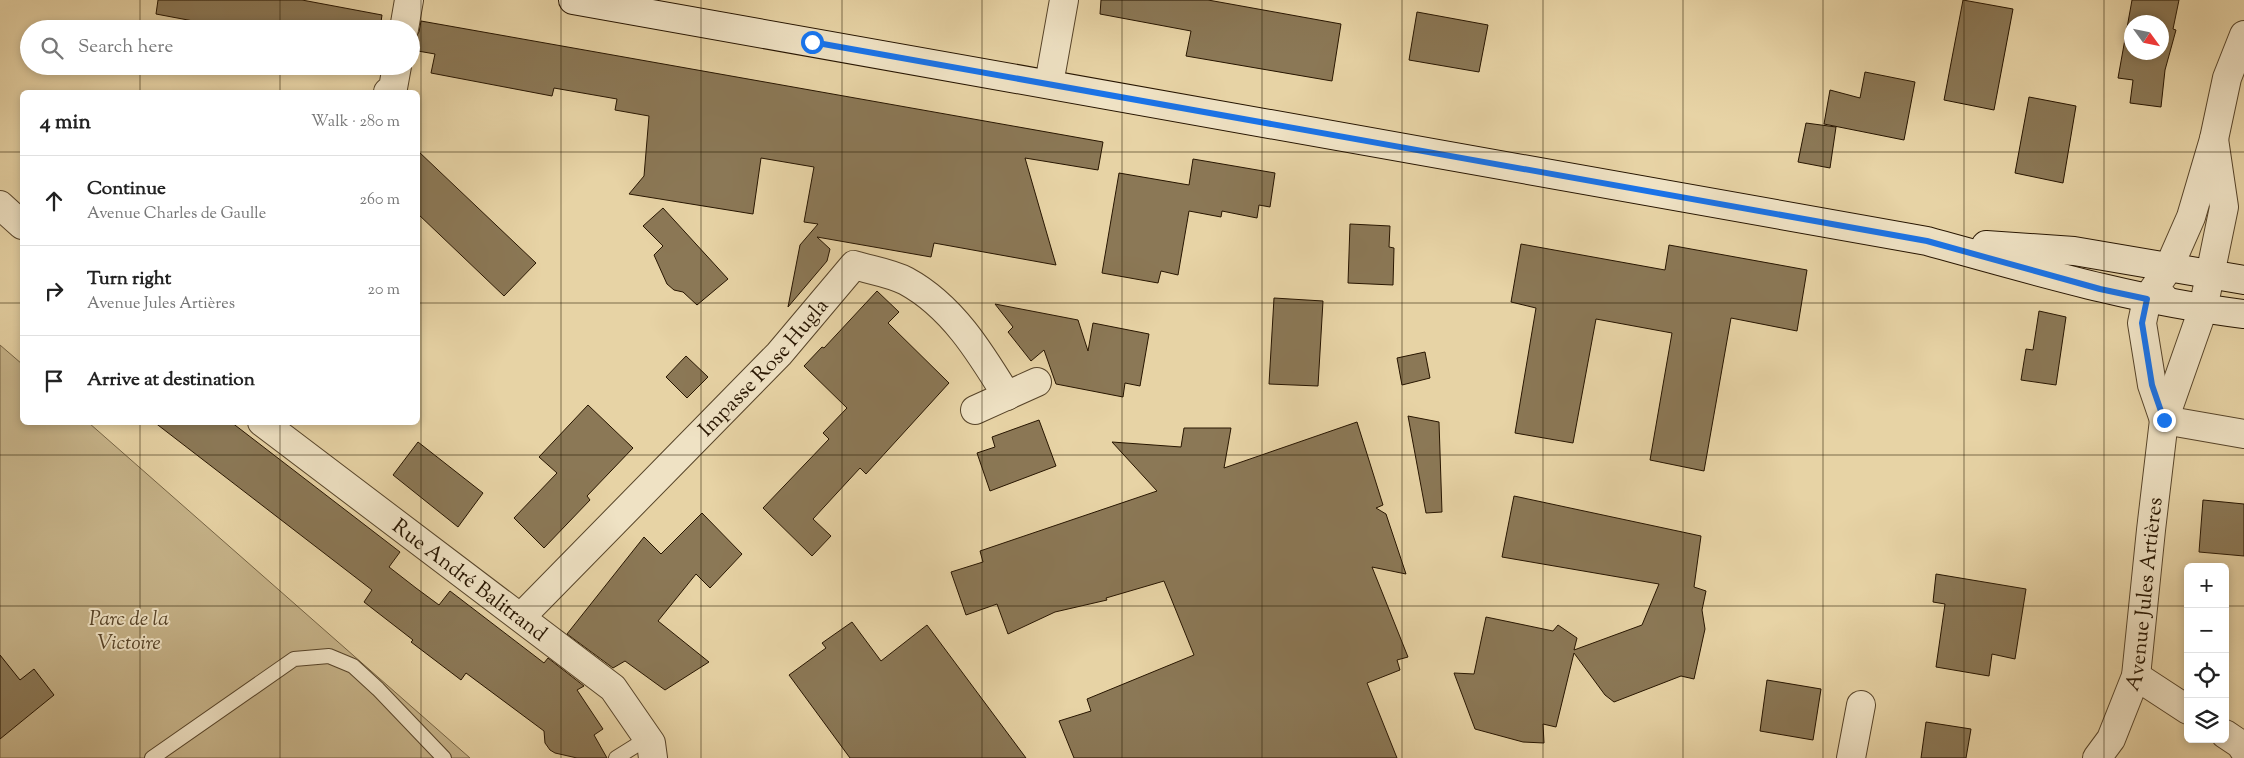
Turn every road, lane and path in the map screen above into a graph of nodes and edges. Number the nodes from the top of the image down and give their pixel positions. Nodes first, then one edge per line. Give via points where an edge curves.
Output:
1 (409, 0) edge
2 (573, 0) edge
3 (1064, 0) edge
4 (406, 20) edge
5 (2244, 35) edge
6 (395, 75) edge
7 (1049, 84) junction
8 (390, 90) edge
9 (2214, 139) junction
10 (0, 205) edge
11 (20, 223) edge
12 (1927, 241) junction
13 (2244, 280) edge
14 (2158, 282) junction
15 (2244, 287) edge
16 (2207, 292) junction
17 (2244, 314) edge
18 (1037, 382) dead end
19 (1007, 396) junction
20 (975, 410) dead end
21 (2164, 420) junction
22 (266, 425) edge
23 (2244, 434) edge
24 (521, 617) junction
25 (2136, 676) junction
26 (1861, 705) dead end
27 (2184, 707) edge
28 (2229, 737) edge
29 (651, 748) edge
30 (2244, 750) edge
31 (2109, 752) edge
32 (152, 758) edge
33 (444, 758) edge
34 (616, 758) edge
35 (1851, 758) edge

1 - 4 street
2 - 7 street
3 - 7 street
5 - 9 street, Avenue Jules Artières via 2227,78
6 - 8 street
7 - 12 street
9 - 14 street, Avenue Jules Artières via 2191,217
9 - 16 street, Avenue Jules Artières via 2224,207
10 - 11 street
12 - 14 street via 2074,251
12 - 14 street via 2100,289
13 - 16 street
14 - 16 street
14 - 16 street
14 - 21 street, Avenue Jules Artières via 2142,323 2152,385
15 - 16 street
16 - 17 street
16 - 21 street, Avenue Jules Artières
18 - 19 street
19 - 20 street
19 - 24 street, Impasse Rose Hugla via 980,353 946,310 905,280 854,265 779,354
21 - 23 street
21 - 25 street, Avenue Jules Artières
22 - 24 street, Rue André Balitrand
24 - 29 street, Rue André Balitrand via 613,688
25 - 27 street
25 - 31 street, Avenue Jules Artières
26 - 35 street
28 - 30 street
29 - 34 lane
32 - 33 lane via 294,659 329,656 352,666 365,677

